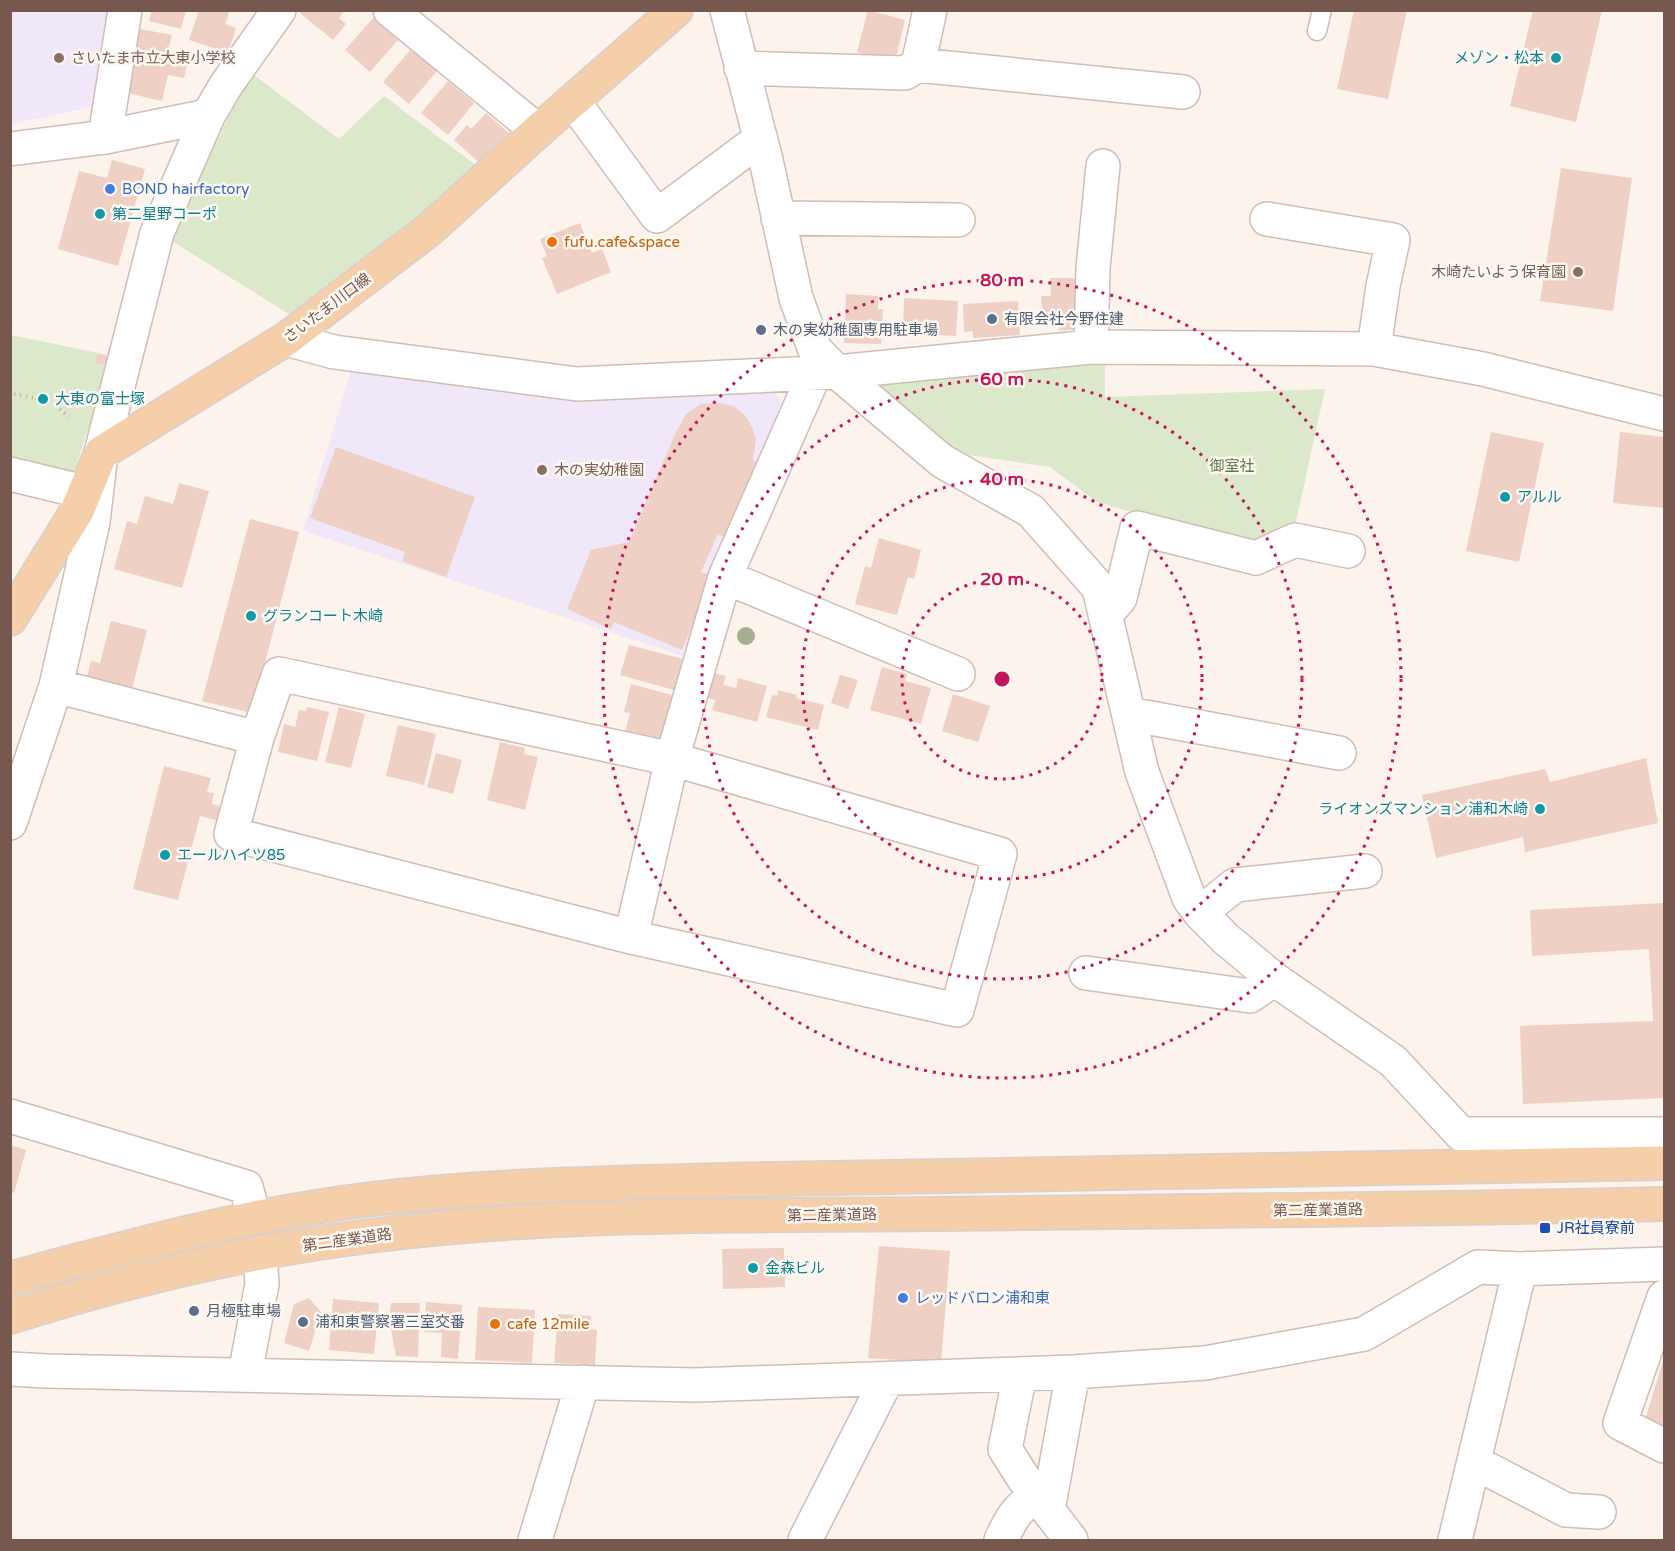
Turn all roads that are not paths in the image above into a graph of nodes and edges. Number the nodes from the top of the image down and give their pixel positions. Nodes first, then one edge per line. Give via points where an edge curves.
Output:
1 (124, 10) edge
2 (279, 10) edge
3 (390, 10) edge
4 (676, 10) edge
5 (727, 10) edge
6 (930, 10) edge
7 (1322, 10) edge
8 (1317, 30) dead end
9 (918, 65) junction
10 (741, 68) junction
11 (1183, 92) dead end
12 (573, 101) junction
13 (208, 116) junction
14 (538, 131) junction
15 (105, 136) junction
16 (760, 139) junction
17 (10, 149) edge
18 (1103, 166) dead end
19 (778, 218) junction
20 (1267, 219) dead end
21 (958, 220) dead end
22 (286, 339) junction
23 (1091, 346) junction
24 (1374, 349) junction
25 (826, 372) junction
26 (1665, 414) edge
27 (101, 453) junction
28 (10, 474) edge
29 (84, 492) junction
30 (1348, 551) dead end
31 (725, 577) junction
32 (1105, 615) junction
33 (10, 619) edge
34 (958, 674) dead end
35 (56, 686) junction
36 (1129, 714) junction
37 (257, 738) junction
38 (1339, 753) dead end
39 (672, 759) junction
40 (10, 823) edge
41 (1365, 871) dead end
42 (1200, 913) junction
43 (631, 937) junction
44 (1086, 972) dead end
45 (1274, 979) junction
46 (10, 1116) edge
47 (1665, 1134) edge
48 (1665, 1163) edge
49 (1665, 1204) edge
50 (254, 1217) junction
51 (260, 1252) junction
52 (1665, 1264) edge
53 (1520, 1269) junction
54 (10, 1279) edge
55 (1665, 1297) edge
56 (10, 1317) edge
57 (10, 1369) edge
58 (1073, 1372) junction
59 (245, 1374) junction
60 (1020, 1374) junction
61 (887, 1379) junction
62 (583, 1382) junction
63 (1665, 1446) edge
64 (1474, 1462) junction
65 (1042, 1503) junction
66 (1599, 1512) dead end
67 (535, 1540) edge
68 (805, 1540) edge
69 (1001, 1540) edge
70 (1071, 1540) edge
71 (1455, 1540) edge

1 - 15 street
2 - 13 street
3 - 14 street
4 - 12 main road, さいたま川口線
5 - 10 street
6 - 9 street
7 - 8 lane
9 - 10 street via 905,73
9 - 11 street
10 - 16 street
12 - 14 main road, さいたま川口線
12 - 16 street via 657,216
13 - 15 street
13 - 27 street via 157,233
14 - 22 main road, さいたま川口線 via 430,230
15 - 17 street
16 - 19 street
18 - 23 street via 1093,268
19 - 21 street
19 - 25 street via 796,298
20 - 24 street via 1393,240
22 - 25 street via 334,352 577,384
22 - 27 main road, さいたま川口線
23 - 24 street
23 - 25 street
24 - 26 street via 1483,369
25 - 31 street
25 - 32 street via 942,461 1031,512 1099,588
27 - 29 main road
27 - 35 street via 93,522
28 - 29 street
29 - 33 main road
30 - 32 street via 1295,540 1256,558 1137,528 1120,598
31 - 34 street
31 - 39 street
32 - 36 street
35 - 37 street
35 - 40 street
36 - 38 street
36 - 42 street via 1142,772 1189,898
37 - 39 street via 279,674
37 - 43 street via 231,834
39 - 43 street
39 - 43 street via 1000,854 957,1010
41 - 42 street via 1235,885
42 - 45 street
44 - 45 street via 1250,996
45 - 47 street via 1393,1061 1461,1134
46 - 50 street via 246,1187
48 - 50 main road via 573,1184 365,1200
49 - 51 main road, 第二産業道路 via 572,1220 368,1236
50 - 54 main road
51 - 56 main road, 第二産業道路 via 158,1275
51 - 59 street via 262,1284
52 - 53 street
53 - 58 street via 1478,1268 1364,1334 1205,1363
53 - 64 street
55 - 63 street via 1620,1423
57 - 59 street
58 - 60 street
58 - 65 street
59 - 62 street
60 - 61 street
60 - 65 street via 1005,1449
61 - 62 street via 695,1385
61 - 68 street
62 - 67 street
64 - 66 street via 1566,1510
64 - 71 street
65 - 69 street via 1026,1502 1015,1512
65 - 70 street

